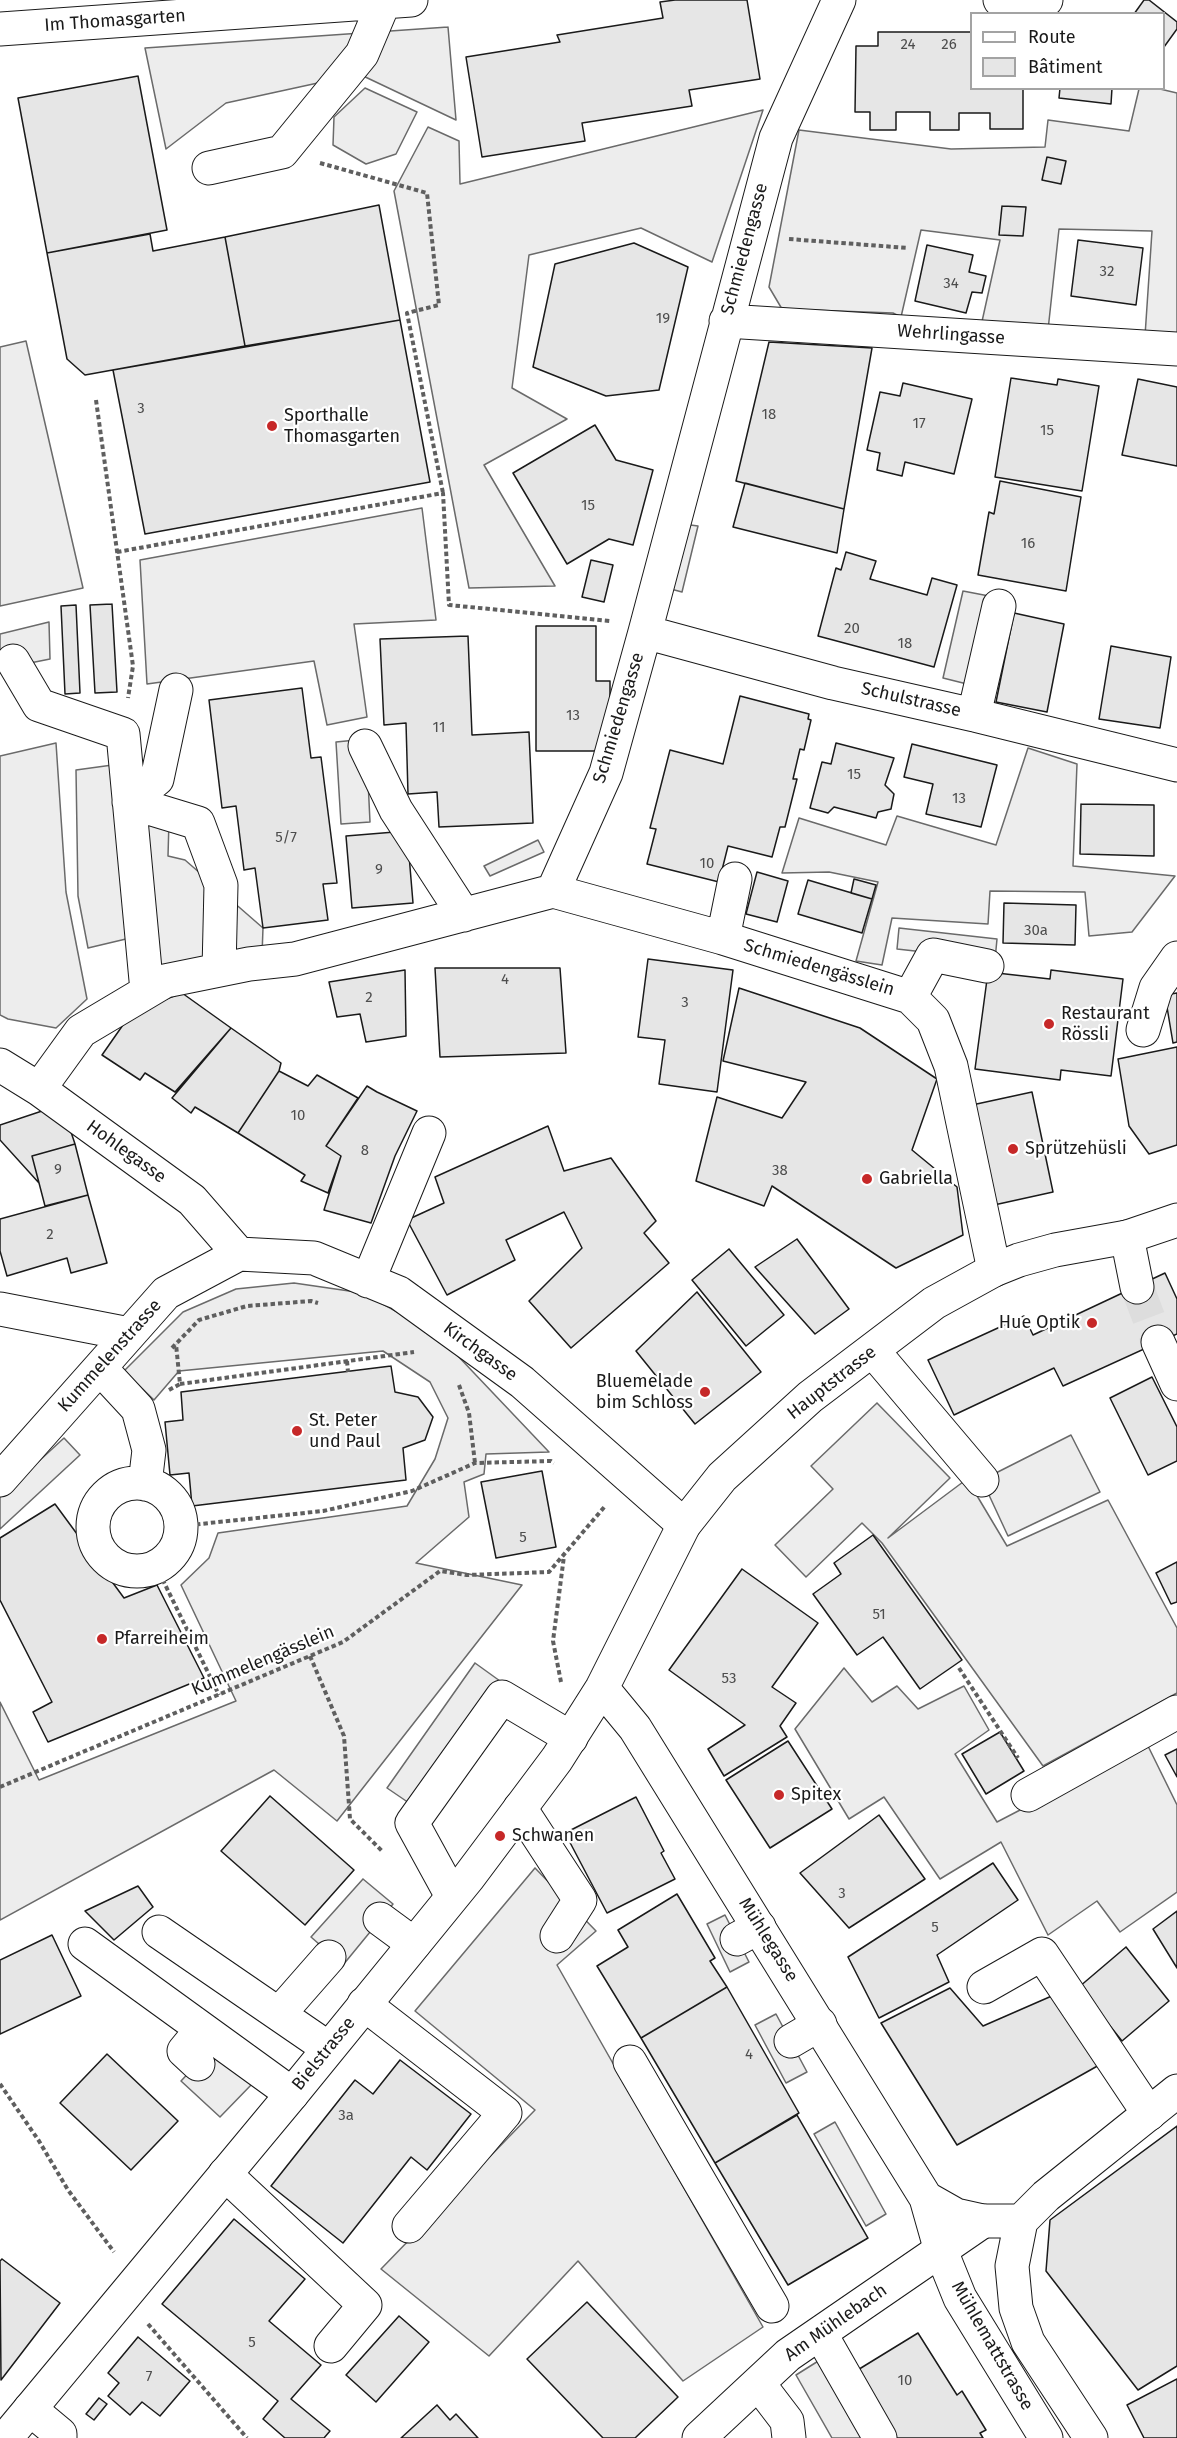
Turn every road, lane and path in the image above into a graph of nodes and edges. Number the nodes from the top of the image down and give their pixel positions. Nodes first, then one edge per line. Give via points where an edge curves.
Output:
1 (839, 0) edge
2 (1000, 0) edge
3 (1046, 0) edge
4 (398, 1) edge
5 (197, 8) edge
6 (121, 11) edge
7 (0, 29) edge
8 (282, 152) junction
9 (208, 168) dead end
10 (749, 236) junction
11 (908, 248) dead end
12 (726, 321) junction
13 (1177, 349) edge
14 (96, 400) dead end
15 (443, 493) junction
16 (117, 552) junction
17 (999, 606) dead end
18 (645, 632) junction
19 (12, 661) dead end
20 (176, 690) dead end
21 (974, 715) junction
22 (123, 734) junction
23 (365, 746) dead end
24 (1177, 765) edge
25 (129, 802) junction
26 (735, 879) dead end
27 (553, 891) junction
28 (464, 915) junction
29 (723, 938) junction
30 (1177, 958) edge
31 (987, 966) dead end
32 (219, 970) junction
33 (147, 991) junction
34 (910, 997) junction
35 (1143, 1030) dead end
36 (0, 1065) edge
37 (39, 1089) junction
38 (429, 1134) dead end
39 (1177, 1220) edge
40 (1127, 1237) junction
41 (239, 1254) junction
42 (994, 1270) junction
43 (368, 1281) junction
44 (1137, 1287) tunnel mouth
45 (321, 1304) dead end
46 (0, 1309) edge
47 (129, 1334) junction
48 (1158, 1342) tunnel mouth
49 (169, 1351) dead end
50 (425, 1351) dead end
51 (873, 1351) junction
52 (346, 1361) junction
53 (100, 1368) junction
54 (348, 1372) dead end
55 (455, 1376) dead end
56 (180, 1384) dead end
57 (1177, 1384) edge
58 (551, 1461) dead end
59 (475, 1463) junction
60 (630, 1478) junction
61 (982, 1479) dead end
62 (0, 1480) edge
63 (146, 1484) junction
64 (684, 1525) junction
65 (181, 1526) junction
66 (564, 1555) junction
67 (156, 1566) junction
68 (310, 1656) junction
69 (959, 1668) dead end
70 (602, 1688) junction
71 (219, 1695) junction
72 (1177, 1712) edge
73 (571, 1738) junction
74 (0, 1787) edge
75 (1033, 1792) joint
76 (520, 1808) junction
77 (385, 1855) dead end
78 (452, 1896) junction
79 (380, 1919) dead end
80 (159, 1932) dead end
81 (557, 1936) dead end
82 (85, 1944) dead end
83 (414, 1944) junction
84 (329, 1957) dead end
85 (984, 1987) dead end
86 (364, 2004) junction
87 (279, 2014) junction
88 (819, 2024) junction
89 (202, 2029) junction
90 (791, 2041) dead end
91 (328, 2048) junction
92 (630, 2062) dead end
93 (198, 2064) dead end
94 (0, 2084) edge
95 (1177, 2091) edge
96 (292, 2094) junction
97 (1149, 2114) junction
98 (225, 2174) junction
99 (926, 2198) junction
100 (1021, 2221) junction
101 (983, 2222) junction
102 (409, 2226) dead end
103 (941, 2251) junction
104 (132, 2287) junction
105 (772, 2306) dead end
106 (819, 2333) junction
107 (331, 2346) dead end
108 (758, 2383) junction
109 (30, 2409) junction
110 (6, 2438) edge
111 (60, 2438) edge
112 (247, 2438) edge
113 (699, 2438) edge
114 (789, 2438) edge
115 (880, 2438) edge
116 (1046, 2438) edge
117 (1090, 2438) edge

1 - 10 street, Schmiedengasse via 776,138
2 - 3 street via 1031,5
4 - 5 street, Im Thomasgarten
4 - 8 street via 362,54
5 - 6 street, Im Thomasgarten
6 - 7 street, Im Thomasgarten
8 - 9 street
8 - 15 path via 427,193 439,304 407,313
10 - 11 path
10 - 12 street, Schmiedengasse
12 - 13 street, Wehrlingasse
12 - 18 street, Schmiedengasse
14 - 16 path
15 - 16 path
15 - 18 path via 449,605 605,620
16 - 22 path via 133,666
17 - 21 street
18 - 21 street, Schulstrasse via 833,683
18 - 27 street, Schmiedengasse via 606,773
19 - 22 street via 39,705
20 - 25 street via 157,779
21 - 24 street, Schulstrasse
22 - 25 street
23 - 28 street via 396,810
25 - 32 street via 198,823 221,885
25 - 33 street
26 - 29 street
27 - 28 street
27 - 29 street, Schmiedengässlein
28 - 32 street via 295,959
29 - 34 street, Schmiedengässlein
30 - 35 street via 1156,988
31 - 34 street via 933,955
32 - 33 street via 165,981
33 - 37 street via 81,1031
34 - 42 street, Schmiedengässlein via 933,1020 951,1066
36 - 37 street, Hohlegasse
37 - 41 street, Hohlegasse via 192,1200
38 - 43 street
39 - 40 street, Hauptstrasse
40 - 42 street, Hauptstrasse via 1055,1250
40 - 44 street
41 - 43 street, Kirchgasse via 314,1258
41 - 47 street, Kummelenstrasse via 166,1293
42 - 51 street, Hauptstrasse via 934,1304
43 - 60 street, Kirchgasse via 399,1293 522,1382
45 - 49 path via 311,1301 247,1306 199,1320
46 - 47 street
47 - 53 street, Kummelenstrasse
48 - 57 street
50 - 52 path
51 - 61 street
51 - 64 street, Hauptstrasse via 810,1397 722,1478
52 - 54 path
52 - 56 path
53 - 62 street, Kummelenstrasse
53 - 63 street via 138,1409 149,1450
55 - 59 path via 469,1413
58 - 59 path
59 - 65 path via 412,1491 323,1511
60 - 64 street, Kirchgasse
60 - 66 path, Kummelengässlein
63 - 65 street via 171,1499
63 - 67 street via 117,1487 105,1496 97,1507 93,1535 107,1560 119,1567 147,1570
64 - 70 street, Hauptstrasse
65 - 67 street via 172,1554
66 - 68 path, Kummelengässlein via 549,1572 467,1575 440,1571 343,1642
66 - 73 path via 553,1641
67 - 71 path
68 - 71 path, Kummelengässlein
68 - 77 path via 344,1737 350,1820
69 - 75 path
70 - 73 street, Bielstrasse
70 - 88 street, Mühlegasse via 635,1728 748,1933
71 - 74 path, Kummelengässlein
72 - 75 street
73 - 76 street, Bielstrasse
73 - 78 street via 502,1697 412,1823
76 - 78 street, Bielstrasse
76 - 81 street via 580,1900
78 - 83 street, Bielstrasse
79 - 83 street
80 - 87 street
82 - 89 street
83 - 86 street, Bielstrasse
84 - 87 street
85 - 97 street via 1042,1954
86 - 91 street, Bielstrasse
86 - 102 street via 505,2113
87 - 91 street
88 - 90 street
88 - 99 street, Mühlegasse
89 - 93 street via 184,2051
89 - 96 street
91 - 96 street, Bielstrasse
92 - 105 street
94 - 104 path
95 - 97 street
96 - 98 street, Bielstrasse
97 - 100 street via 1046,2196
98 - 104 street, Bielstrasse
98 - 107 street via 365,2305
99 - 101 street, Mühlegasse via 956,2215
99 - 103 street, Mühlegasse
100 - 101 street, Mühlegasse
100 - 117 street, Mühlemattstrasse via 1012,2266 1017,2308 1028,2342
101 - 103 street, Am Mühlebach
103 - 106 street, Am Mühlebach
103 - 116 street, Mühlemattstrasse via 960,2298
104 - 109 street, Bielstrasse
104 - 112 path
106 - 108 street, Am Mühlebach
106 - 115 street
108 - 113 street, Am Mühlebach
108 - 114 street via 787,2421
109 - 110 street, Bielstrasse
109 - 111 street

